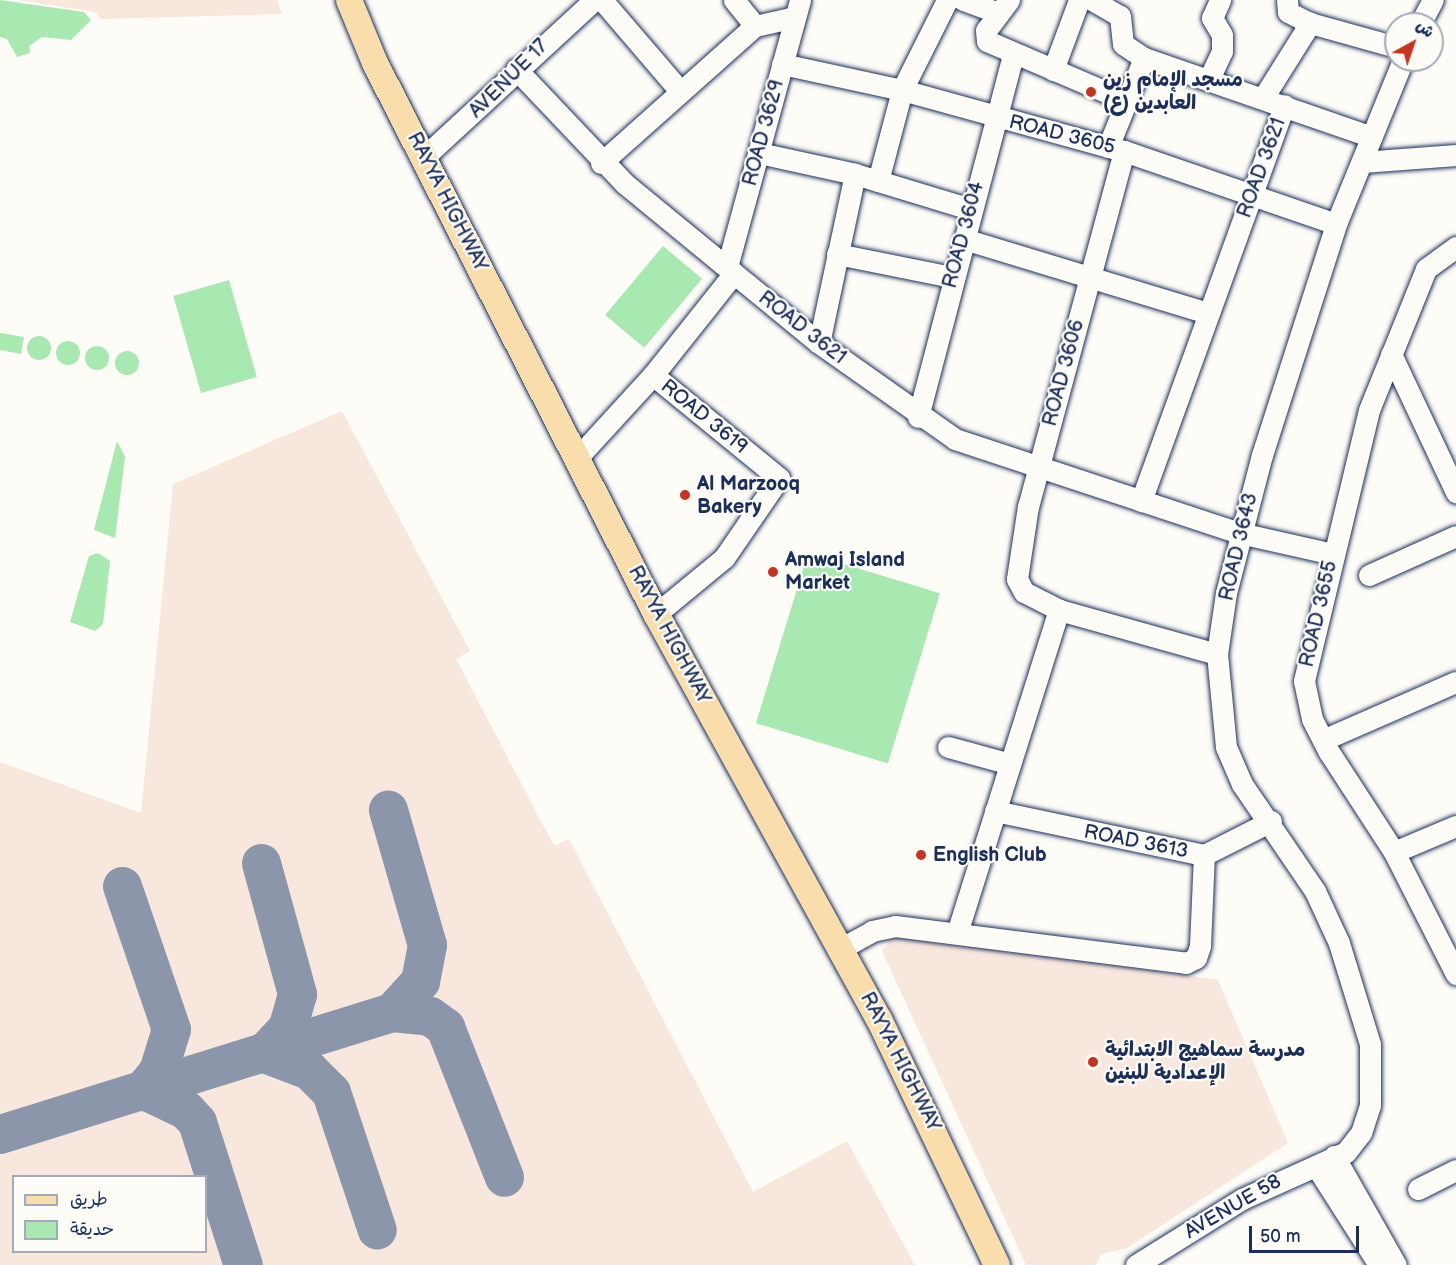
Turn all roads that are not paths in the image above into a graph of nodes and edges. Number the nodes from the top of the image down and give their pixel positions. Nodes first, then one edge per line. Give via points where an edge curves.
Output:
1 (349, 0) edge
2 (594, 0) edge
3 (602, 0) edge
4 (734, 0) edge
5 (947, 0) edge
6 (963, 0) edge
7 (1079, 0) edge
8 (1092, 0) edge
9 (1220, 0) edge
10 (1287, 0) edge
11 (1004, 7) edge
12 (798, 9) edge
13 (1310, 23) junction
14 (755, 26) junction
15 (1384, 44) edge
16 (1012, 54) junction
17 (1144, 58) junction
18 (782, 64) junction
19 (516, 69) junction
20 (1053, 70) junction
21 (1399, 72) edge
22 (1209, 79) junction
23 (902, 90) junction
24 (680, 91) junction
25 (1263, 98) junction
26 (1127, 101) junction
27 (1284, 105) junction
28 (998, 118) junction
29 (1372, 137) junction
30 (1116, 149) junction
31 (759, 153) junction
32 (1456, 155) edge
33 (424, 157) junction
34 (1362, 162) junction
35 (601, 163) junction
36 (855, 174) junction
37 (878, 181) junction
38 (1252, 196) junction
39 (970, 209) junction
40 (1336, 224) junction
41 (964, 239) junction
42 (1456, 247) edge
43 (837, 254) junction
44 (730, 270) junction
45 (952, 277) junction
46 (1091, 277) junction
47 (1208, 313) junction
48 (819, 344) junction
49 (1391, 354) junction
50 (653, 375) junction
51 (918, 417) junction
52 (577, 458) junction
53 (1038, 469) junction
54 (1456, 492) edge
55 (1141, 501) junction
56 (1240, 533) junction
57 (1456, 536) edge
58 (1333, 554) junction
59 (1369, 575) dead end
60 (1059, 610) junction
61 (656, 614) junction
62 (1217, 654) junction
63 (1456, 682) edge
64 (1323, 740) junction
65 (948, 747) dead end
66 (1010, 764) junction
67 (995, 811) junction
68 (1270, 821) junction
69 (1456, 826) edge
70 (1394, 852) junction
71 (1204, 855) junction
72 (957, 933) junction
73 (840, 949) junction
74 (1456, 974) edge
75 (1325, 1161) junction
76 (1456, 1170) edge
77 (1418, 1189) dead end
78 (997, 1265) edge
79 (1136, 1265) edge
80 (1379, 1265) edge
81 (1396, 1265) edge

1 - 33 main road, RAYYA HIGHWAY
2 - 19 street, AVENUE 17
3 - 24 street
4 - 14 street
5 - 23 street
6 - 11 street
7 - 20 street
8 - 17 street via 1120,16 1123,44
9 - 22 street via 1212,18 1222,35 1222,51
10 - 13 street via 1288,12
11 - 16 street via 984,38
12 - 14 street
12 - 18 street, ROAD 3629
13 - 15 street
13 - 25 street
14 - 24 street
16 - 20 street
16 - 28 street, ROAD 3604
17 - 22 street
17 - 26 street, ROAD 3606
18 - 23 street, ROAD 3605
18 - 31 street, ROAD 3629
19 - 33 street, AVENUE 17
19 - 35 street, ROAD 3621
20 - 26 street
21 - 29 street, ROAD 3643
22 - 25 street
23 - 28 street, ROAD 3605
23 - 37 street
24 - 35 street
25 - 27 street
26 - 30 street, ROAD 3606
27 - 29 street
27 - 38 street, ROAD 3621
28 - 30 street, ROAD 3605
28 - 39 street, ROAD 3604
29 - 34 street, ROAD 3643
30 - 38 street, ROAD 3605
30 - 46 street, ROAD 3606
31 - 36 street
31 - 44 street, ROAD 3629
32 - 34 street
33 - 52 main road, RAYYA HIGHWAY
34 - 40 street, ROAD 3643
35 - 44 street, ROAD 3621
36 - 37 street
36 - 43 street
37 - 39 street
38 - 40 street, ROAD 3605
38 - 47 street, ROAD 3621
39 - 41 street, ROAD 3604
40 - 56 street, ROAD 3643
41 - 45 street, ROAD 3604
41 - 46 street
42 - 49 street, ROAD 3655 via 1426,269
43 - 45 street
43 - 48 street
44 - 48 street, ROAD 3621
44 - 50 street, ROAD 3629
45 - 51 street, ROAD 3604
46 - 47 street
46 - 53 street, ROAD 3606
47 - 55 street, ROAD 3621
48 - 51 street, ROAD 3621
49 - 54 street
49 - 58 street, ROAD 3655 via 1365,423
50 - 52 street, ROAD 3629
50 - 61 street, ROAD 3619 via 779,478 724,558
51 - 53 street, ROAD 3621 via 973,449
52 - 61 main road, RAYYA HIGHWAY
53 - 55 street, ROAD 3621
53 - 60 street via 1017,579 1024,592
55 - 56 street, ROAD 3621
56 - 58 street, ROAD 3621
56 - 62 street, ROAD 3643
57 - 59 street
58 - 64 street, ROAD 3655 via 1304,681
60 - 62 street
60 - 66 street
61 - 73 main road, RAYYA HIGHWAY
62 - 68 street, ROAD 3643 via 1226,747 1242,784
63 - 64 street
64 - 70 street, ROAD 3655
65 - 66 street
66 - 67 street
67 - 71 street, ROAD 3613
67 - 72 street
68 - 71 street, ROAD 3613
68 - 75 street, ROAD 3643 via 1315,891 1339,943 1364,1024 1372,1067 1368,1115 1351,1148
69 - 70 street
70 - 74 street, ROAD 3655
71 - 72 street via 1196,958 1179,962
72 - 73 street via 896,926 872,931
73 - 78 main road, RAYYA HIGHWAY via 928,1117
75 - 79 street, AVENUE 58 via 1242,1199
75 - 80 street
75 - 81 street
76 - 77 street

